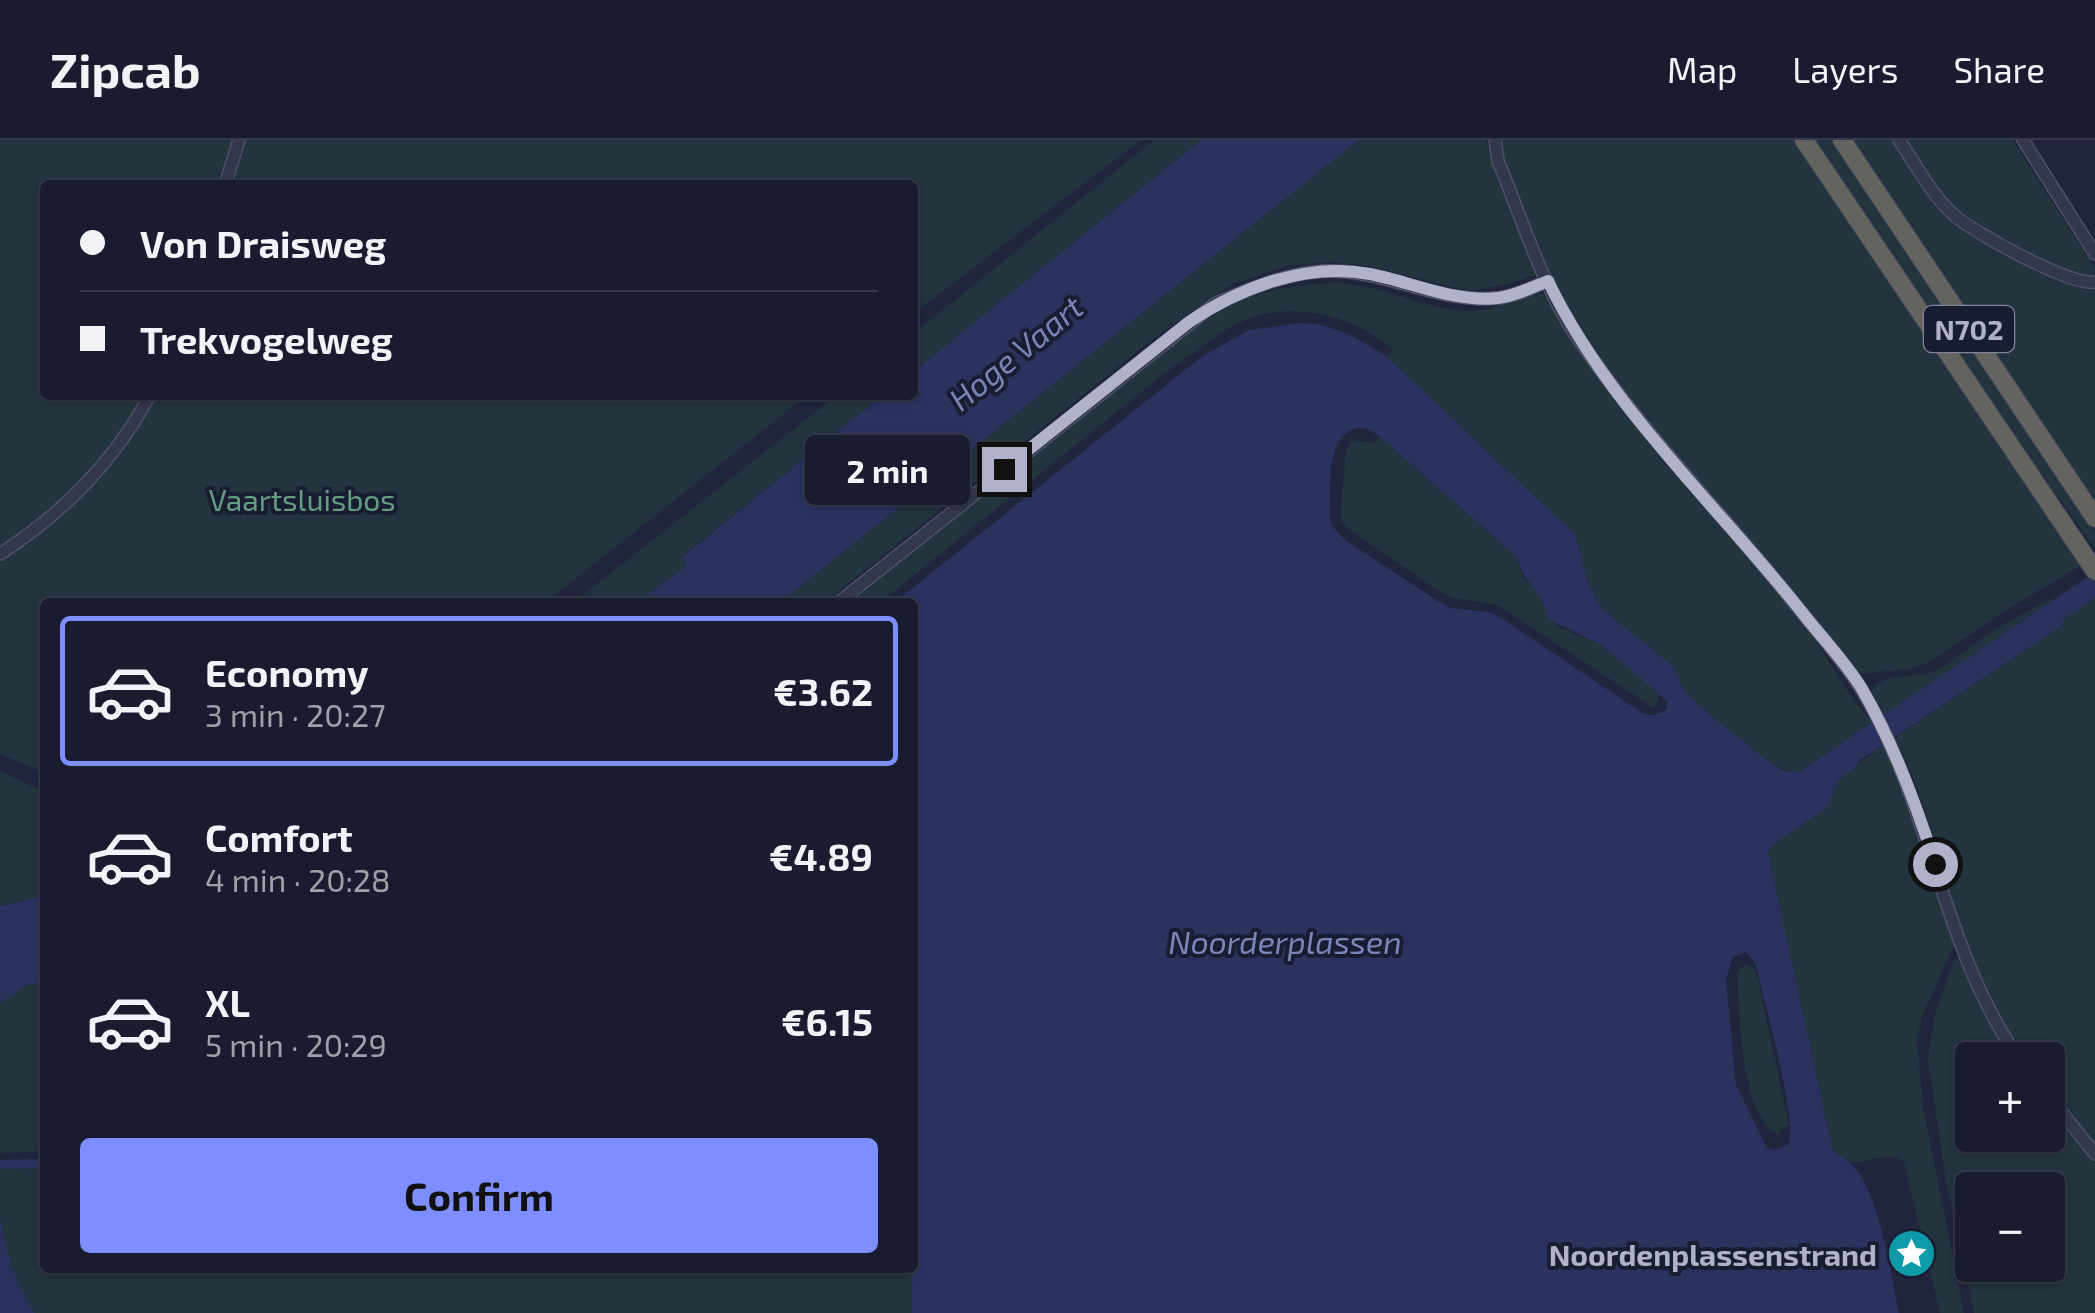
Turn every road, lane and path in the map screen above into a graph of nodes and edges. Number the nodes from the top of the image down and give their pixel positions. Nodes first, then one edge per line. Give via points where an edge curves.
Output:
1 (239, 140) edge
2 (1495, 140) edge
3 (1804, 140) edge
4 (1842, 140) edge
5 (1899, 140) edge
6 (2023, 140) edge
7 (227, 180) edge
8 (2095, 254) edge
9 (1548, 281) junction
10 (2095, 282) edge
11 (147, 400) edge
12 (2095, 518) edge
13 (0, 554) edge
14 (2091, 564) edge
15 (843, 598) edge
16 (2008, 1042) edge
17 (2065, 1116) edge
18 (2095, 1154) edge

1 - 7 street
2 - 9 street
3 - 14 highway, N702
4 - 12 highway, N702
5 - 10 street via 1954,215 2075,281
6 - 8 street
9 - 15 street via 1502,298 1468,299 1367,273 1327,271 1288,276 1216,304
9 - 16 street via 1572,330 1612,385 1849,671 1893,750 1963,950
11 - 13 street via 108,460 36,531
17 - 18 street

